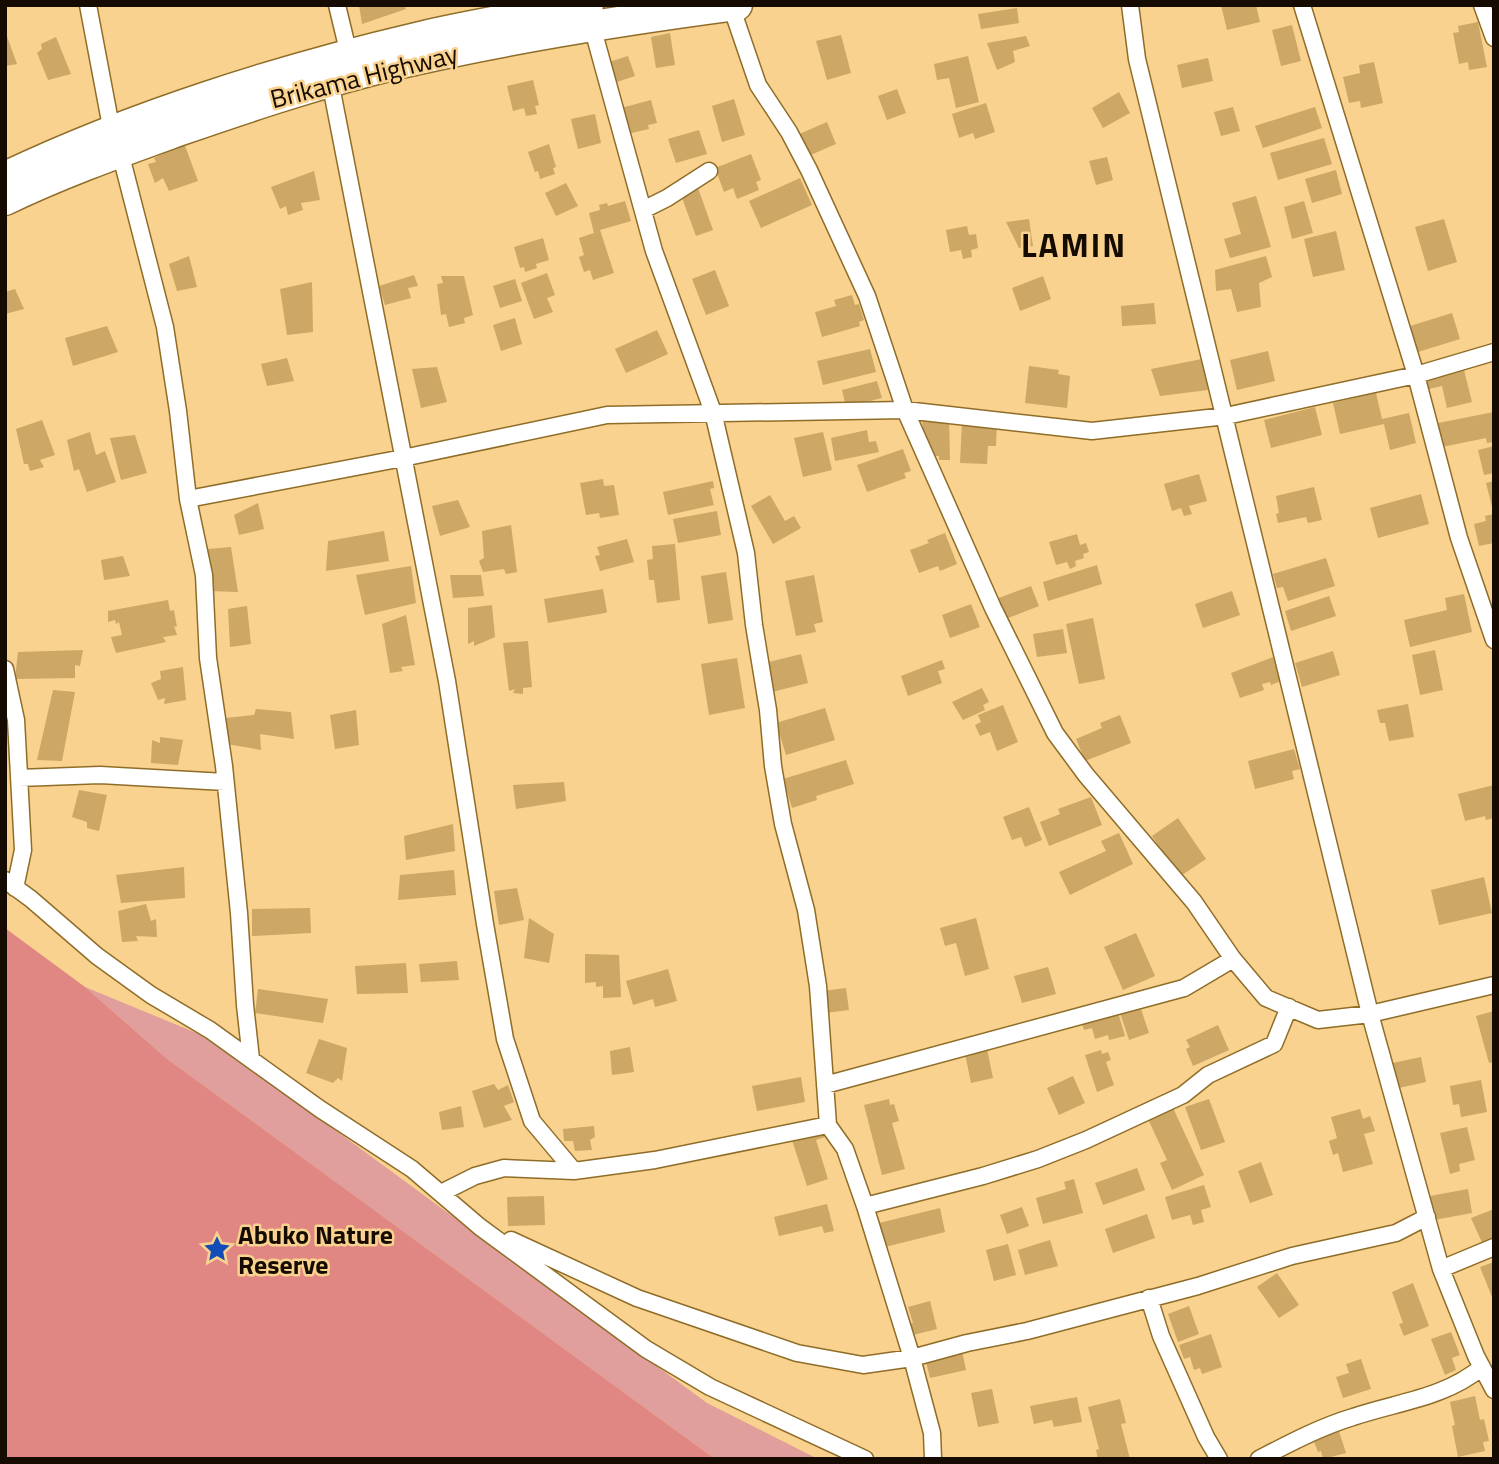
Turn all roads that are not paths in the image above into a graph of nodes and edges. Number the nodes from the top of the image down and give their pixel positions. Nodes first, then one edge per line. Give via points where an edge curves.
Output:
1 (88, 5) edge
2 (337, 5) edge
3 (737, 5) edge
4 (1130, 5) edge
5 (1302, 5) edge
6 (1482, 5) edge
7 (731, 6) edge
8 (590, 16) edge
9 (1494, 38) edge
10 (345, 70) junction
11 (116, 142) junction
12 (709, 171) dead end
13 (5, 177) edge
14 (5, 200) edge
15 (643, 210) junction
16 (1494, 352) edge
17 (1416, 375) junction
18 (905, 410) junction
19 (713, 412) junction
20 (1226, 416) junction
21 (403, 458) junction
22 (188, 499) junction
23 (1494, 640) edge
24 (5, 669) edge
25 (19, 778) junction
26 (225, 782) junction
27 (10, 884) edge
28 (1233, 959) junction
29 (1494, 985) edge
30 (1289, 1007) junction
31 (1370, 1014) junction
32 (251, 1059) junction
33 (825, 1085) junction
34 (828, 1125) junction
35 (574, 1171) junction
36 (441, 1193) junction
37 (865, 1206) junction
38 (1427, 1217) junction
39 (480, 1227) junction
40 (1494, 1247) edge
41 (1441, 1269) junction
42 (1149, 1298) junction
43 (912, 1358) junction
44 (1482, 1367) junction
45 (1494, 1390) edge
46 (865, 1459) edge
47 (933, 1459) edge
48 (1219, 1459) edge
49 (1259, 1459) edge

1 - 11 street
2 - 10 street
3 - 7 highway, Brikama Highway
4 - 20 street via 1137,59
5 - 17 street
6 - 9 street
7 - 8 highway, Brikama Highway
7 - 18 street via 758,85 809,170 867,296
8 - 10 highway, Brikama Highway via 422,37
8 - 15 street
10 - 11 highway, Brikama Highway via 243,86
10 - 21 street
11 - 13 highway, Brikama Highway
11 - 14 highway, Brikama Highway
11 - 22 street via 165,327
12 - 15 street
15 - 19 street
16 - 17 street
17 - 20 street
17 - 23 street via 1459,538
18 - 19 street
18 - 20 street via 1092,431
18 - 28 street via 993,608 1055,733 1194,902
19 - 21 street via 607,415
19 - 33 street via 746,553 783,824 806,909 818,986
20 - 31 street
21 - 22 street
21 - 35 street via 447,681 505,1039 532,1121
22 - 26 street via 204,575 208,658
24 - 25 street via 16,720
25 - 26 street via 100,775
25 - 27 street via 23,850
26 - 32 street
27 - 32 street via 150,995
28 - 30 street via 1266,998
28 - 33 street via 1184,988
29 - 31 street
30 - 31 street via 1318,1020
30 - 37 street via 1274,1044 1208,1075 1183,1095 1137,1118 1027,1162
31 - 38 street
32 - 36 street
33 - 34 street
34 - 35 street via 655,1160
34 - 37 street via 845,1149
35 - 36 street via 504,1168
36 - 39 street
37 - 43 street
38 - 41 street
38 - 42 street via 1396,1233 1292,1256
39 - 43 street via 637,1298 797,1353 863,1366
39 - 46 street via 657,1356 710,1387
40 - 41 street
41 - 44 street
42 - 43 street
42 - 48 street via 1161,1336
43 - 47 street via 932,1433
44 - 45 street
44 - 49 street via 1466,1381 1351,1417

